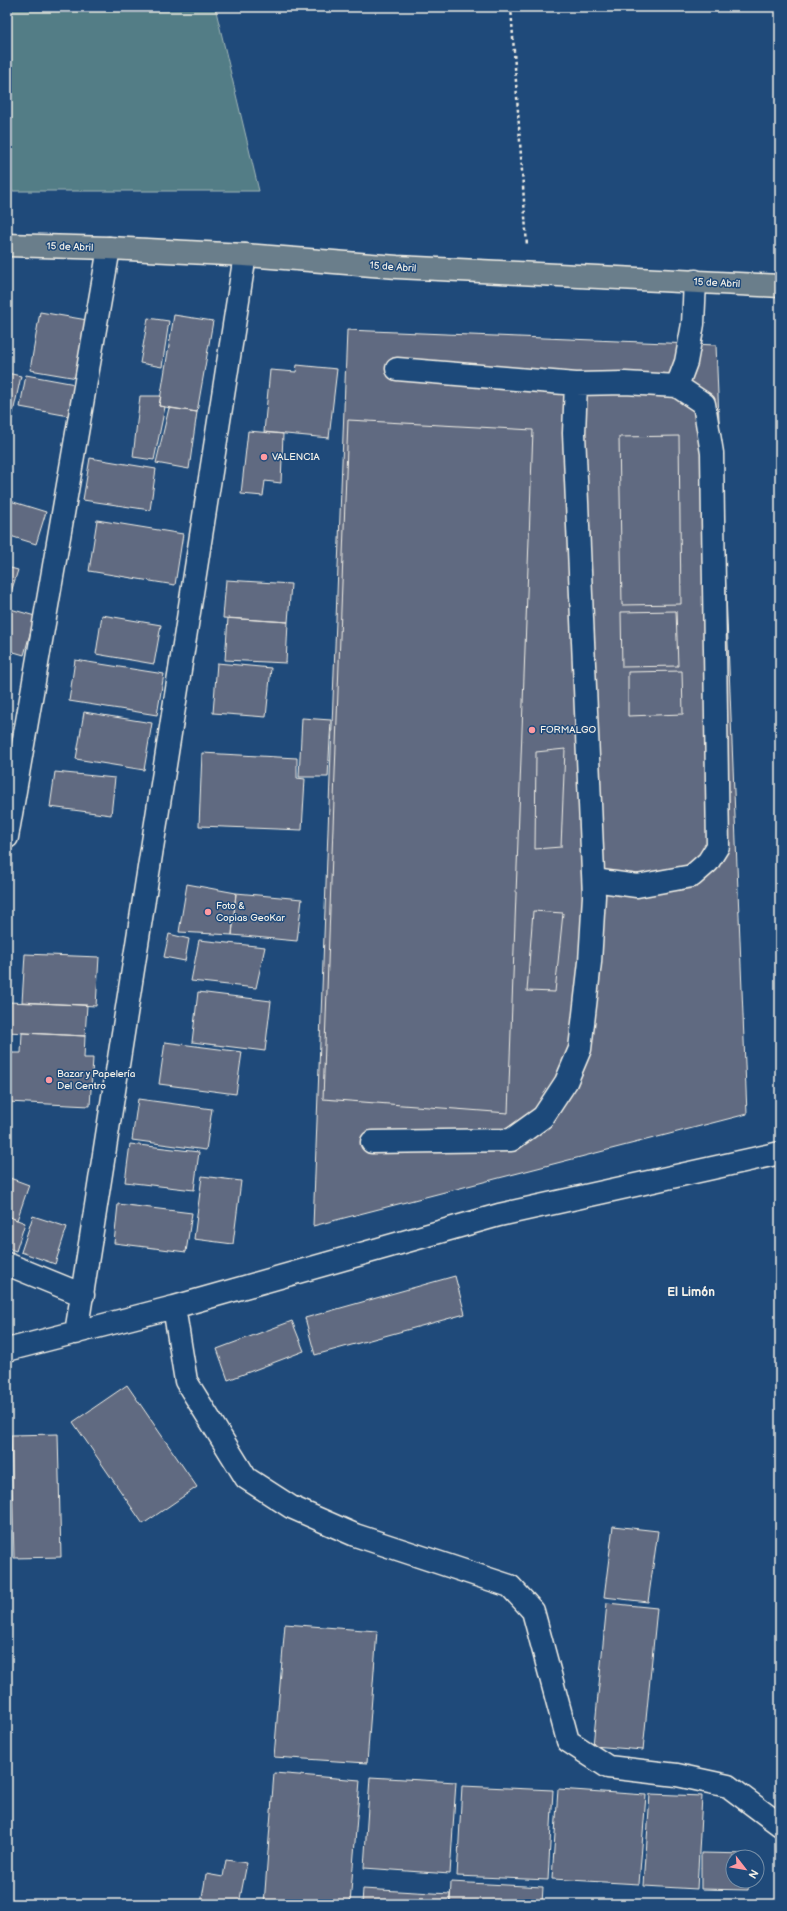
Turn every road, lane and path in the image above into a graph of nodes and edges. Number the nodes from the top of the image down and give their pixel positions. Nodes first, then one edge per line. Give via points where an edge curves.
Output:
1 (511, 7) edge
2 (7, 245) edge
3 (109, 248) junction
4 (245, 255) junction
5 (528, 272) junction
6 (696, 282) junction
7 (780, 286) edge
8 (397, 369) dead end
9 (576, 384) junction
10 (677, 386) junction
11 (7, 837) edge
12 (594, 880) junction
13 (372, 1142) dead end
14 (780, 1153) edge
15 (7, 1264) edge
16 (83, 1295) junction
17 (174, 1307) junction
18 (76, 1333) junction
19 (7, 1350) edge
20 (780, 1825) edge

1 - 5 path
2 - 3 main road, 15 de Abril
3 - 4 main road, 15 de Abril
3 - 11 street
4 - 5 main road, 15 de Abril via 397,267
4 - 16 street
5 - 6 main road, 15 de Abril
6 - 7 main road, 15 de Abril
6 - 10 street via 686,362
8 - 9 street
9 - 10 street
9 - 12 street via 574,432
10 - 12 street via 704,404 712,453 718,846 708,862 692,876 637,886
12 - 13 street via 590,962 580,1049 566,1082 543,1118 511,1140
14 - 17 street via 499,1215
15 - 16 street
16 - 18 street
17 - 18 street
17 - 20 street via 186,1381 246,1478 291,1507 355,1535 510,1586 533,1611 568,1741 608,1767 677,1775 728,1786
18 - 19 street

